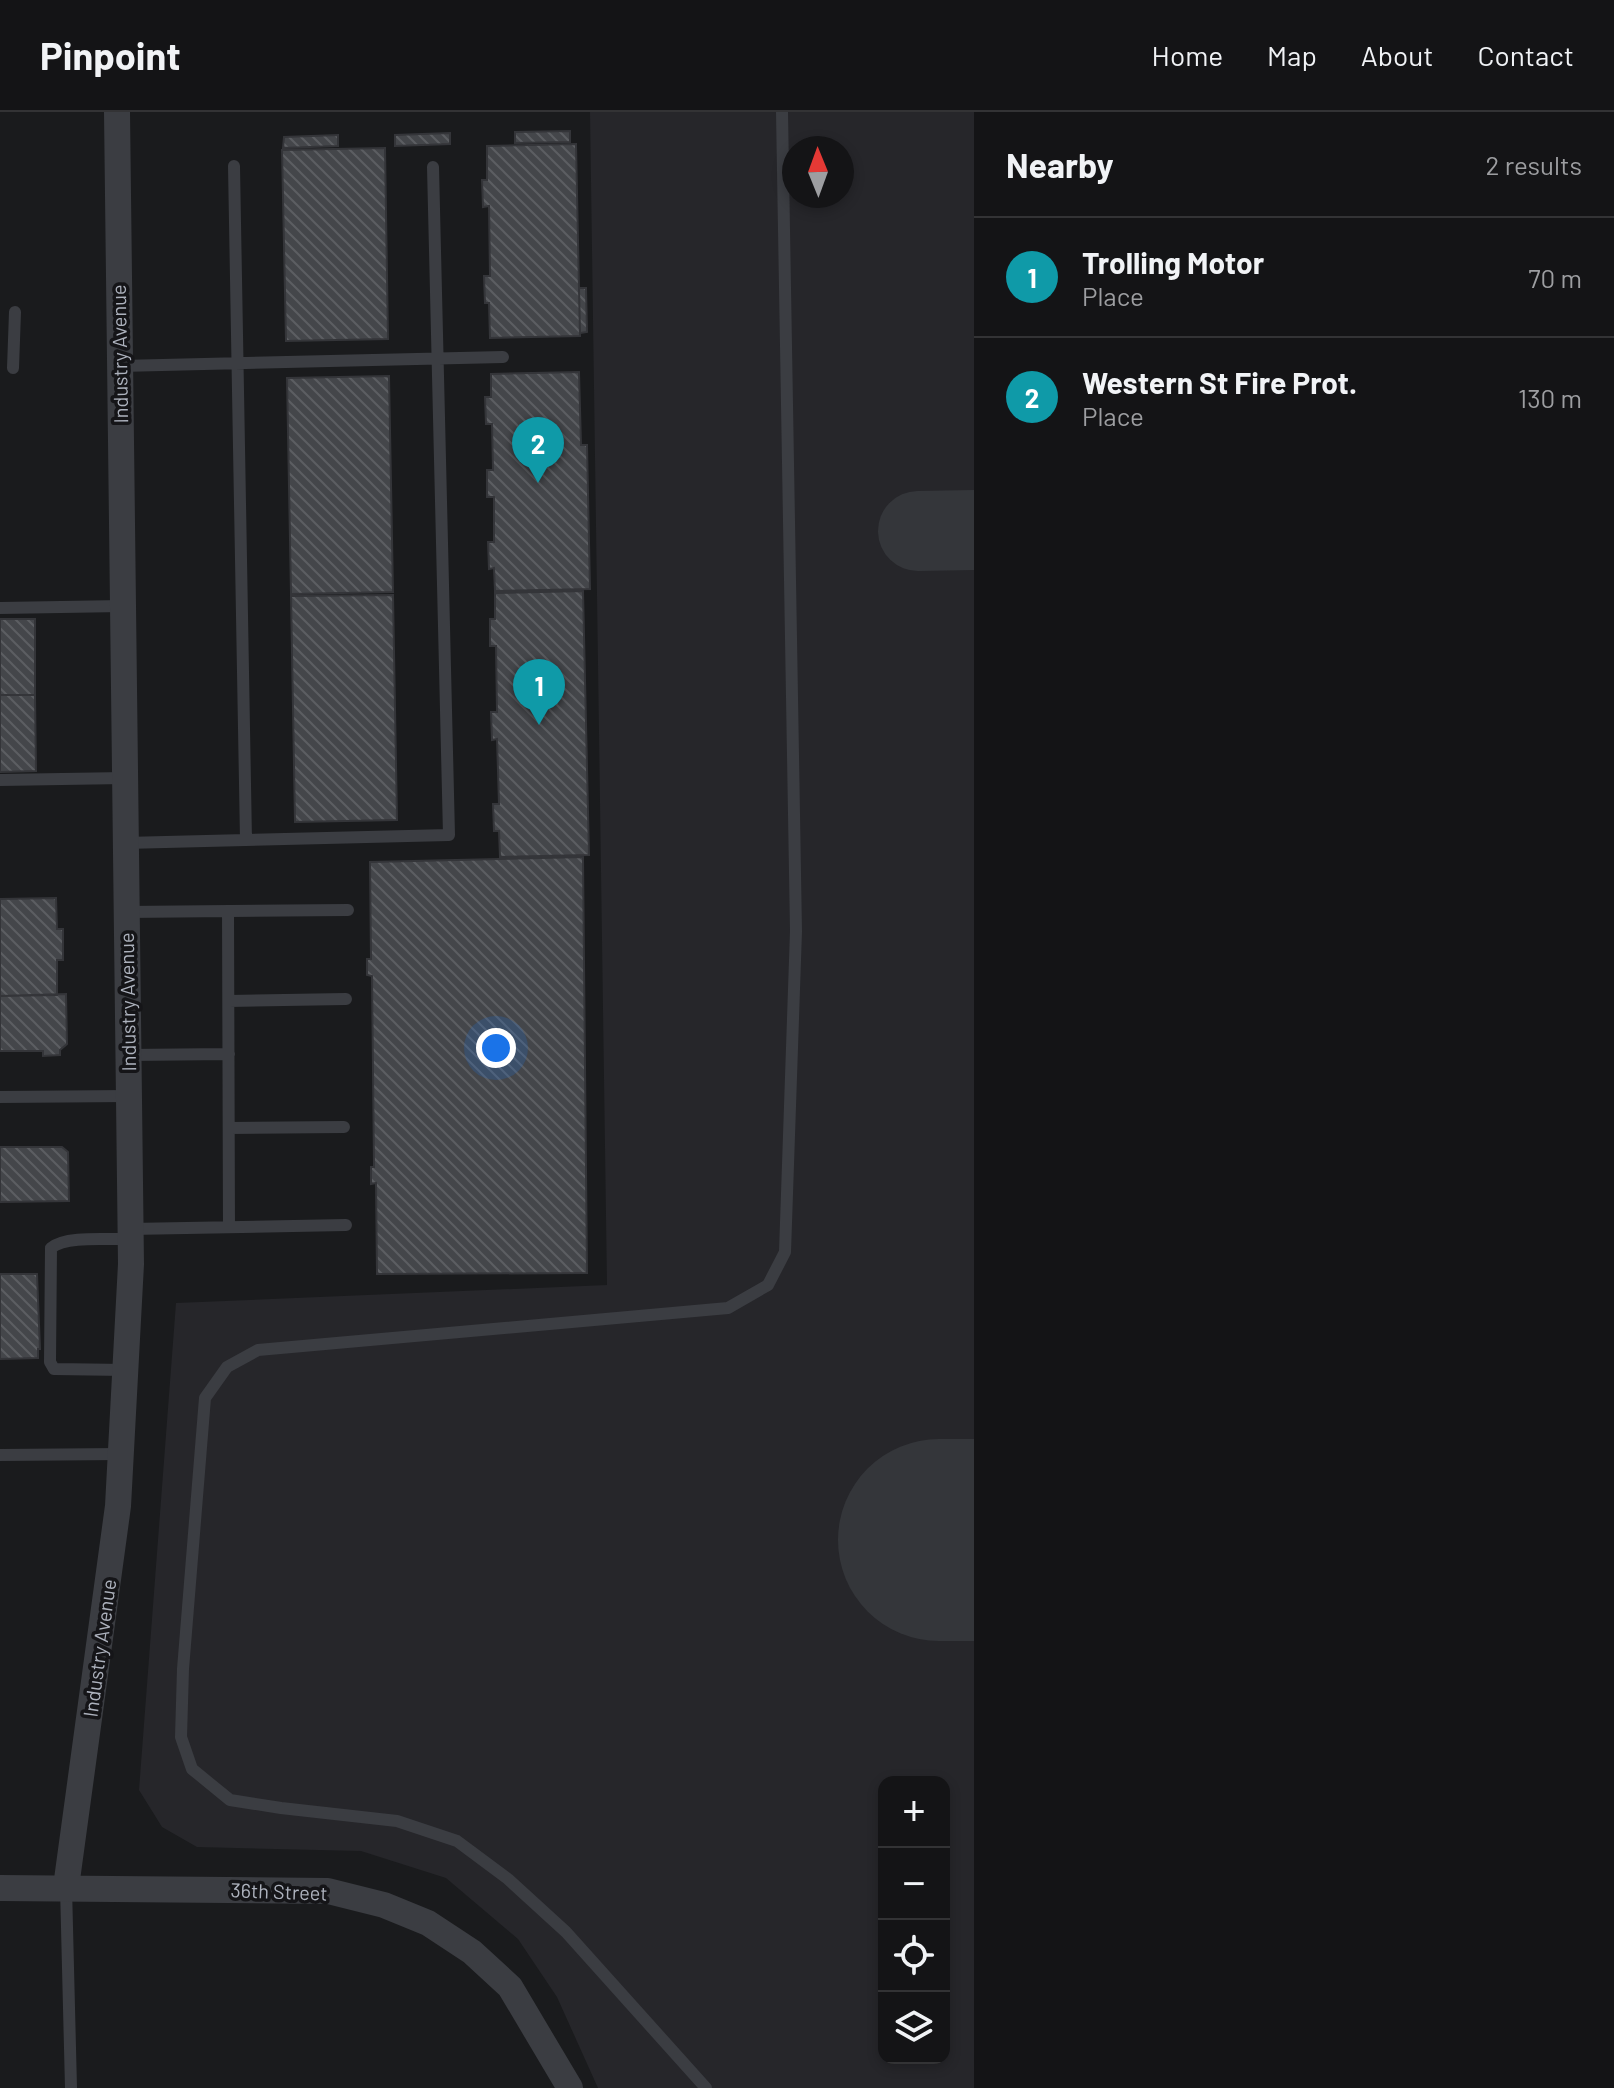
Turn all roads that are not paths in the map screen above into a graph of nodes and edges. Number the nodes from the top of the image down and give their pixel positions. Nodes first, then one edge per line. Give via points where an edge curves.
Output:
1 (117, 112) edge
2 (782, 112) edge
3 (234, 166) dead end
4 (433, 167) dead end
5 (15, 312) dead end
6 (503, 357) dead end
7 (438, 358) junction
8 (237, 363) junction
9 (120, 366) junction
10 (13, 368) dead end
11 (123, 606) junction
12 (0, 608) edge
13 (125, 778) junction
14 (0, 780) edge
15 (246, 840) junction
16 (125, 843) junction
17 (348, 910) dead end
18 (228, 911) junction
19 (126, 912) junction
20 (346, 999) dead end
21 (229, 1001) junction
22 (229, 1054) junction
23 (128, 1055) junction
24 (129, 1096) junction
25 (0, 1097) edge
26 (344, 1127) dead end
27 (229, 1128) junction
28 (346, 1225) dead end
29 (229, 1227) junction
30 (130, 1234) junction
31 (125, 1370) junction
32 (121, 1454) junction
33 (0, 1455) edge
34 (66, 1887) junction
35 (0, 1888) edge
36 (71, 2088) edge
37 (570, 2088) edge
38 (706, 2088) edge

1 - 9 street, Industry Avenue
2 - 38 lane via 796,931 785,1252 768,1285 728,1308 258,1350 227,1367 205,1398 183,1669 181,1737 192,1769 201,1777 230,1800 397,1821 457,1841 566,1932
3 - 8 lane
4 - 7 lane
5 - 10 lane
6 - 7 lane
7 - 8 lane
7 - 15 lane via 449,835
8 - 9 lane
8 - 15 lane
9 - 11 street, Industry Avenue
11 - 12 lane
11 - 13 street, Industry Avenue
13 - 14 lane
13 - 16 street, Industry Avenue
15 - 16 lane
16 - 19 street, Industry Avenue
17 - 18 lane
18 - 19 lane
18 - 21 lane
19 - 23 street, Industry Avenue
20 - 21 lane
21 - 22 lane
22 - 23 lane
22 - 27 lane
23 - 24 street, Industry Avenue
24 - 25 lane
24 - 30 street, Industry Avenue
26 - 27 lane
27 - 29 lane
28 - 29 lane
29 - 30 lane
30 - 31 street, Industry Avenue
30 - 31 lane via 57,1242 51,1248 54,1369
31 - 32 street, Industry Avenue
32 - 33 lane
32 - 34 street, Industry Avenue
34 - 35 street, 36th Street
34 - 36 lane
34 - 37 street, 36th Street via 328,1891 384,1905 428,1923 472,1952 510,1987

